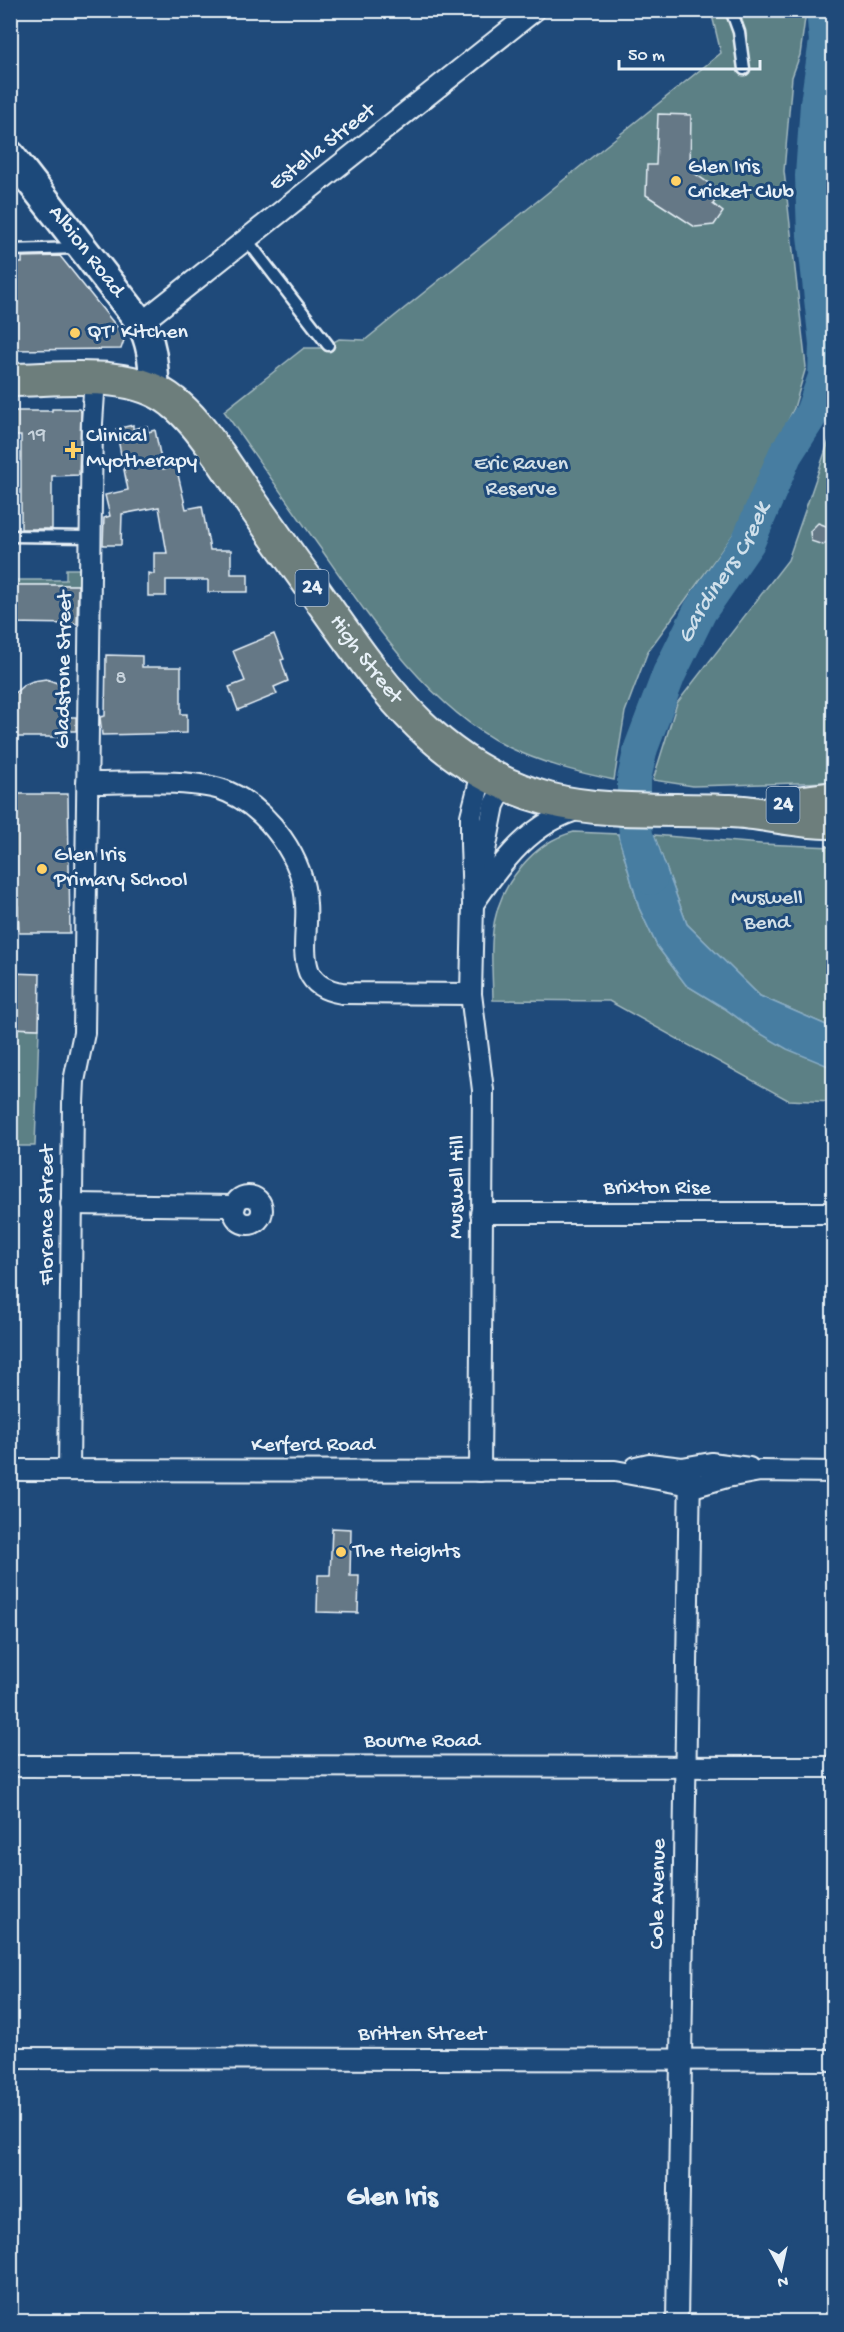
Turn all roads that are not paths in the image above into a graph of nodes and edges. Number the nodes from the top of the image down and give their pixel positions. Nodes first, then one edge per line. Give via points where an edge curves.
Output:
1 (535, 10) edge
2 (731, 10) edge
3 (744, 69) dead end
4 (10, 155) edge
5 (247, 240) junction
6 (84, 247) junction
7 (10, 250) edge
8 (141, 323) junction
9 (328, 345) dead end
10 (95, 379) junction
11 (10, 380) edge
12 (156, 390) junction
13 (10, 536) edge
14 (90, 537) junction
15 (494, 779) junction
16 (87, 783) junction
17 (834, 798) edge
18 (603, 807) junction
19 (733, 811) junction
20 (834, 822) edge
21 (473, 904) junction
22 (85, 962) joint
23 (471, 994) junction
24 (71, 1204) junction
25 (235, 1206) dead end
26 (481, 1213) junction
27 (834, 1213) edge
28 (10, 1470) edge
29 (69, 1470) junction
30 (480, 1471) junction
31 (834, 1472) edge
32 (690, 1477) junction
33 (10, 1766) edge
34 (685, 1767) junction
35 (834, 1767) edge
36 (10, 2058) edge
37 (681, 2060) junction
38 (834, 2060) edge
39 (677, 2322) edge

1 - 5 street, Estella Street
2 - 3 lane via 739,32
4 - 6 main road, Albion Road
5 - 8 street, Estella Street
5 - 9 lane
6 - 7 lane
6 - 8 main road, Albion Road
8 - 12 main road, Albion Road via 152,349
10 - 11 main road, High Street / 24
10 - 12 main road, High Street / 24 via 132,382
10 - 14 street, Gladstone Street
12 - 15 main road, High Street / 24 via 199,428 397,702 454,755
13 - 14 lane
14 - 16 street, Gladstone Street
15 - 18 main road, High Street / 24 via 550,799
15 - 21 street, Muswell Hill via 486,854
16 - 22 street, Gladstone Street
16 - 23 street via 199,784 229,792 258,812 281,838 298,868 306,904 308,967 313,979 326,989 342,993
17 - 19 main road, High Street / 24
18 - 19 main road, High Street / 24
18 - 21 street via 577,810 522,841
19 - 20 main road, High Street / 24
21 - 23 street, Muswell Hill
22 - 24 street, Florence Street via 84,1033 74,1081
23 - 26 street, Muswell Hill via 483,1090
24 - 25 street
24 - 29 street, Florence Street
26 - 27 street, Brixton Rise
26 - 30 street, Muswell Hill
28 - 29 street, Kerferd Road
29 - 30 street, Kerferd Road
30 - 32 street, Kerferd Road via 615,1471
31 - 32 street, Kerferd Road via 760,1472 711,1463
32 - 34 street, Cole Avenue
33 - 34 street, Bourne Road
34 - 35 street, Bourne Road
34 - 37 street, Cole Avenue
36 - 37 street, Britten Street
37 - 38 street, Britten Street
37 - 39 street, Cole Avenue

